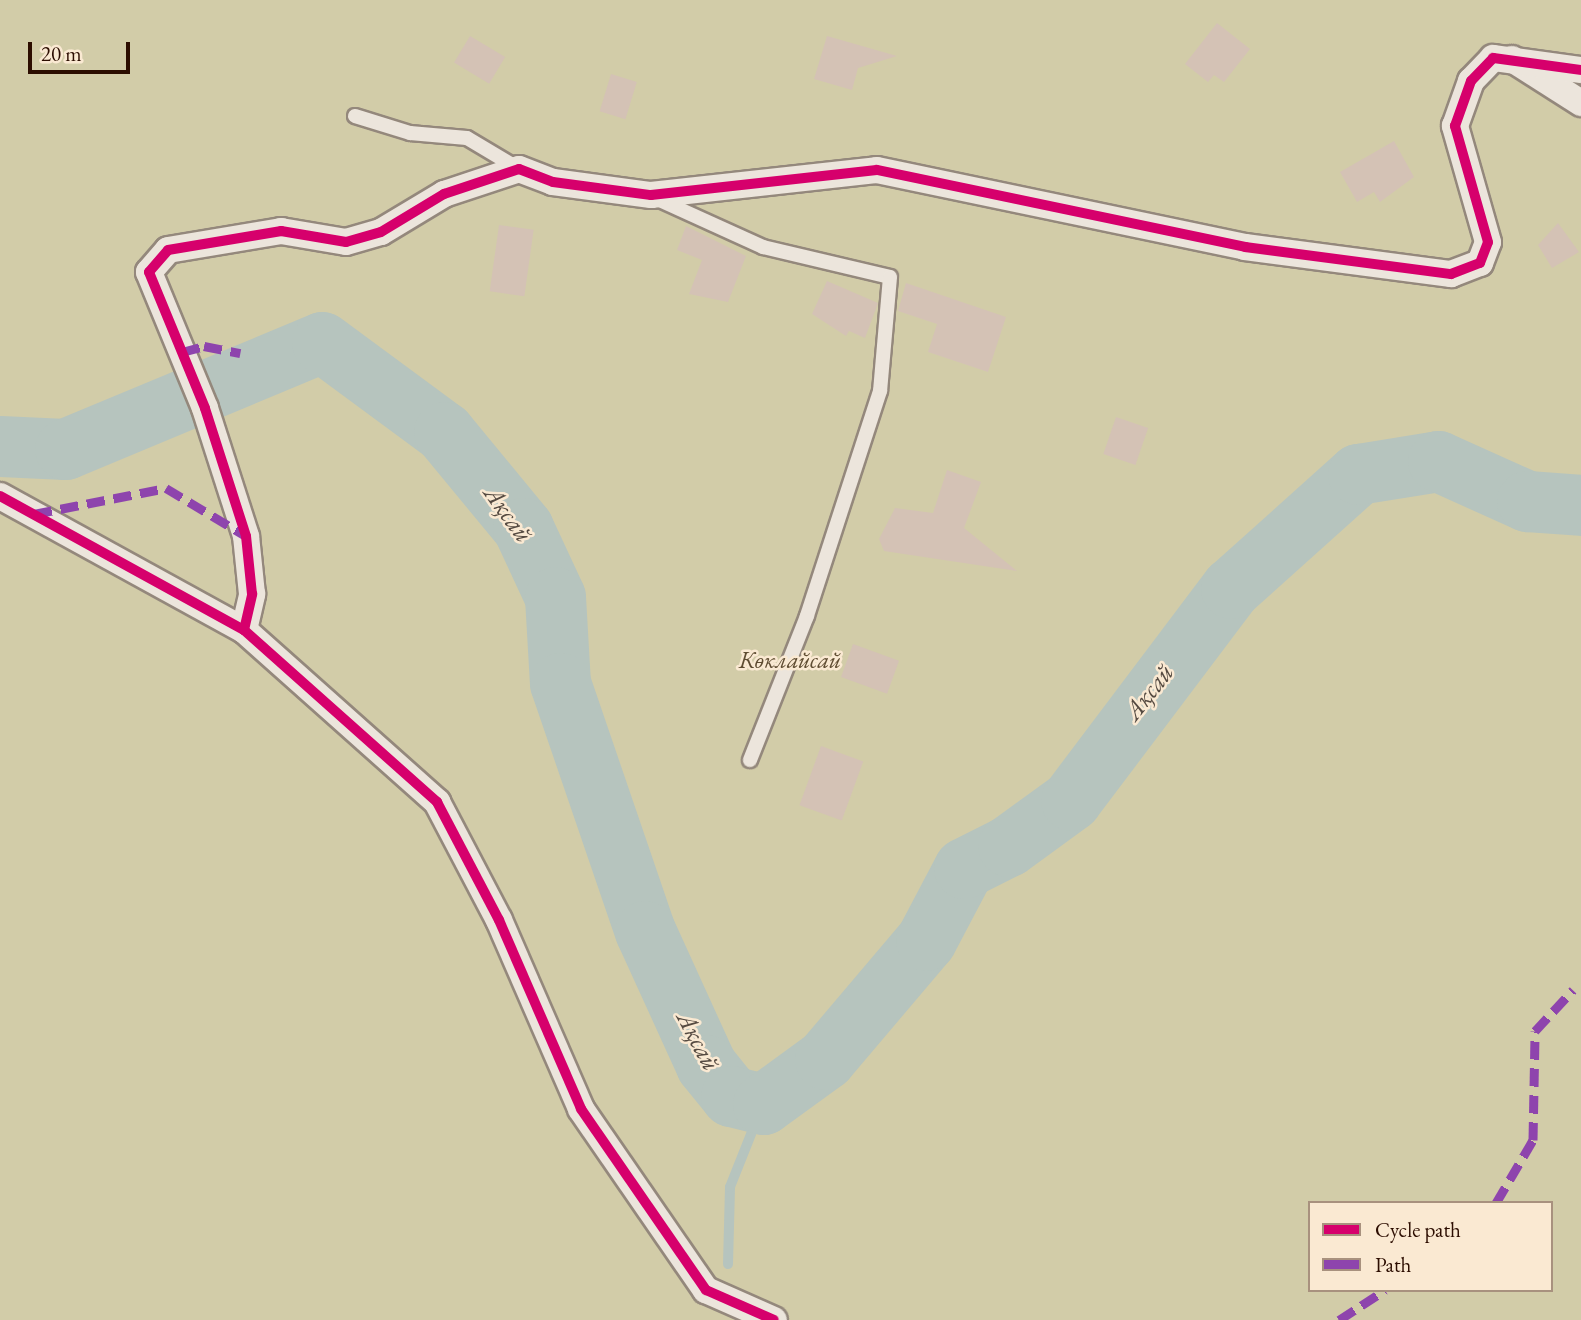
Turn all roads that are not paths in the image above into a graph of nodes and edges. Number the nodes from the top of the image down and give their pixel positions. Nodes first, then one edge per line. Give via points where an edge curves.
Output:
1 (1512, 60) junction
2 (1581, 70) edge
3 (1581, 103) edge
4 (355, 116) dead end
5 (519, 169) junction
6 (650, 195) junction
7 (0, 496) edge
8 (244, 630) junction
9 (750, 760) dead end
10 (774, 1320) edge

1 - 2 street
1 - 3 street
1 - 6 street via 1493,58 1471,81 1455,126 1488,242 1480,263 1451,274 1245,247 877,170
4 - 5 lane via 410,133 467,138
5 - 6 street via 553,182
5 - 8 street via 444,194 381,232 346,242 281,230 168,250 149,272 205,408 246,536 253,594
6 - 9 lane via 763,247 890,277 880,391 807,616
7 - 8 street
8 - 10 street via 437,802 499,920 580,1109 706,1290

